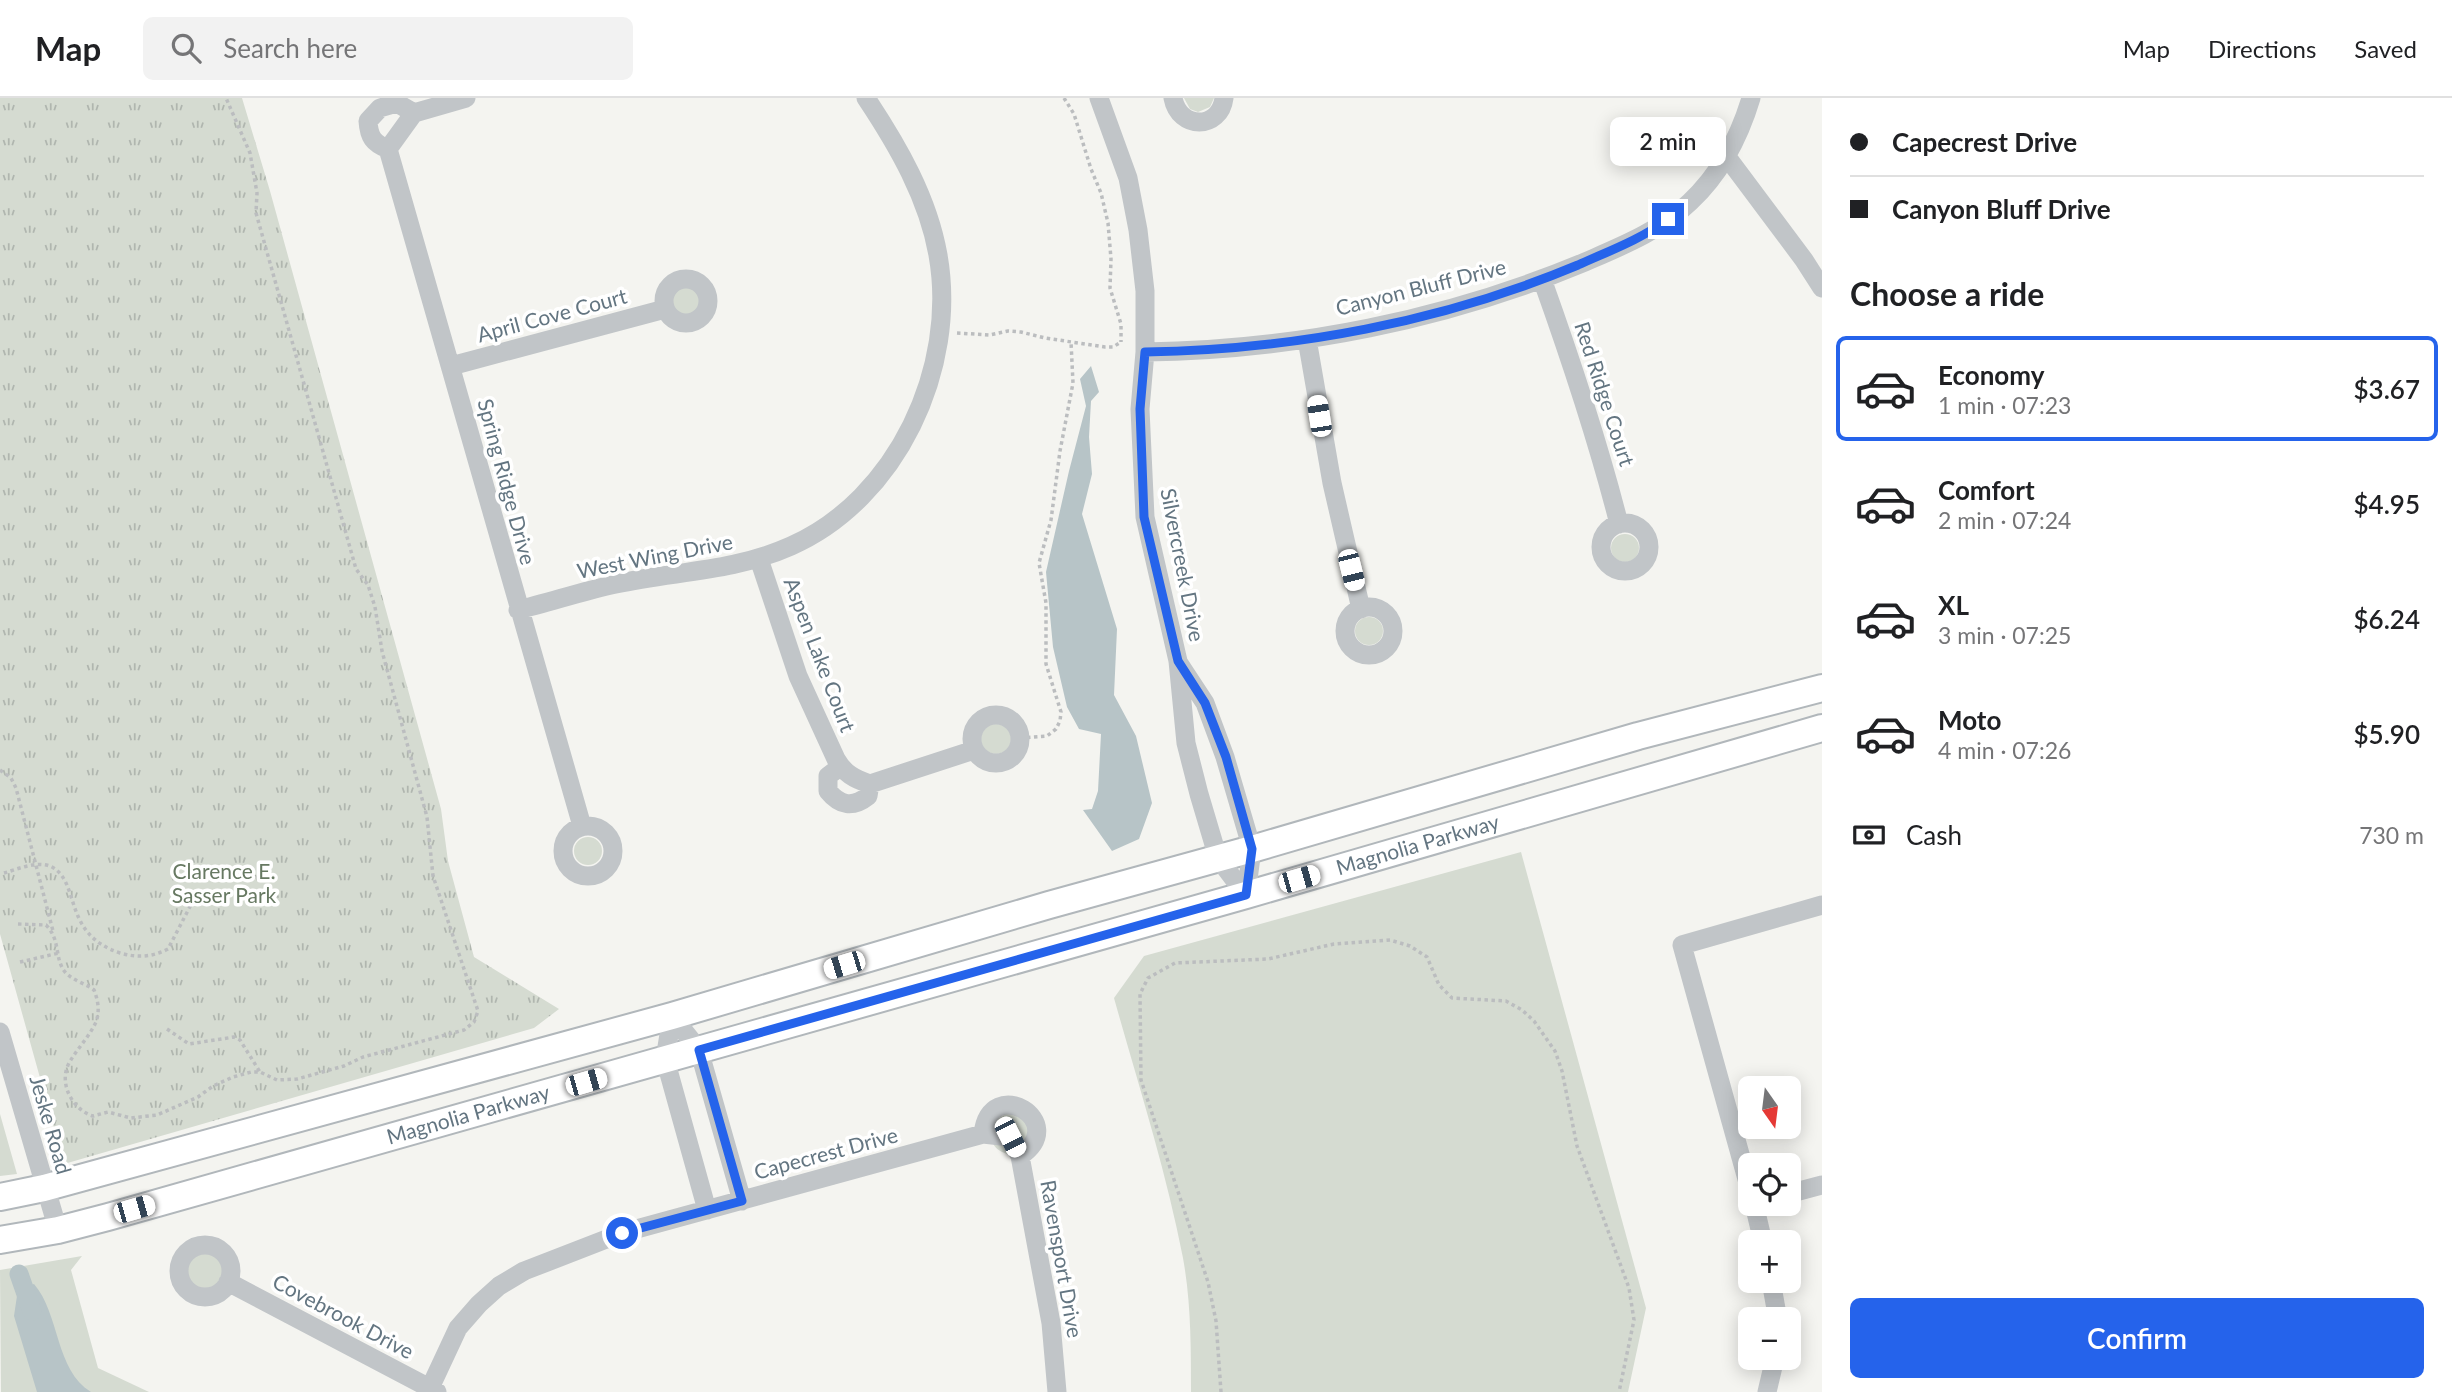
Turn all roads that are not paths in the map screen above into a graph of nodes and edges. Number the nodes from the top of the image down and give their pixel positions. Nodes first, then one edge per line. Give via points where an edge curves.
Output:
1 (466, 98) edge
2 (866, 98) edge
3 (1099, 98) edge
4 (1173, 98) edge
5 (1224, 98) edge
6 (1751, 98) edge
7 (414, 113) junction
8 (388, 149) junction
9 (1727, 157) junction
10 (1542, 279) junction
11 (1822, 288) edge
12 (665, 309) dead end
13 (1307, 339) junction
14 (1145, 352) junction
15 (451, 366) junction
16 (1619, 524) dead end
17 (759, 559) junction
18 (1361, 609) dead end
19 (519, 610) junction
20 (1178, 661) junction
21 (1822, 688) edge
22 (1674, 727) junction
23 (1822, 728) edge
24 (974, 750) junction
25 (840, 767) junction
26 (1687, 767) junction
27 (870, 784) junction
28 (582, 826) dead end
29 (1252, 849) junction
30 (1218, 858) junction
31 (1246, 895) junction
32 (1822, 905) edge
33 (672, 1016) junction
34 (0, 1032) edge
35 (699, 1050) junction
36 (665, 1059) junction
37 (983, 1134) junction
38 (1010, 1137) joint
39 (1740, 1153) edge
40 (1020, 1156) junction
41 (1822, 1185) edge
42 (44, 1188) junction
43 (1801, 1191) edge
44 (0, 1197) edge
45 (742, 1201) junction
46 (707, 1210) junction
47 (58, 1230) junction
48 (0, 1240) edge
49 (228, 1282) dead end
50 (1772, 1370) edge
51 (433, 1390) edge
52 (1057, 1392) edge
53 (1767, 1392) edge

1 - 7 street
2 - 17 street, West Wing Drive via 911,174 938,255 941,330 935,362 906,436 854,505 817,533
3 - 14 street, Silvercreek Drive via 1128,178 1138,230
4 - 5 street via 1183,117 1202,122 1220,112
6 - 9 street, Canyon Bluff Drive
7 - 8 street
7 - 8 street via 397,103 380,108 368,121 370,137
8 - 15 street, Spring Ridge Drive
9 - 10 street, Canyon Bluff Drive via 1689,203 1646,235
9 - 11 street
10 - 13 street, Canyon Bluff Drive via 1386,324
10 - 16 street, Red Ridge Court via 1580,383
12 - 15 street, April Cove Court
13 - 14 street, Canyon Bluff Drive
13 - 18 street via 1332,483
14 - 20 street, Silvercreek Drive via 1140,409 1144,517
15 - 19 street, Spring Ridge Drive
17 - 19 street, West Wing Drive via 617,584
17 - 25 street, Aspen Lake Court via 799,676
19 - 28 street, Spring Ridge Drive
20 - 29 street, Silvercreek Drive via 1205,703
20 - 30 street, Silvercreek Drive via 1186,743
21 - 22 main road, Magnolia Parkway
22 - 26 main road
22 - 29 main road, Magnolia Parkway
23 - 26 main road, Magnolia Parkway
24 - 24 street via 972,735 986,717 994,715 1014,724 1020,738 1016,752 1006,761 991,762
24 - 27 street, Aspen Lake Court
25 - 27 street, Aspen Lake Court
25 - 27 street, Aspen Lake Court via 828,776 828,791 842,803 862,801
26 - 31 main road, Magnolia Parkway
29 - 30 main road, Magnolia Parkway
29 - 31 street, Silvercreek Drive
30 - 31 street, Silvercreek Drive
30 - 33 main road, Magnolia Parkway
31 - 35 main road, Magnolia Parkway
32 - 39 street via 1682,945
33 - 35 street
33 - 36 street
33 - 42 main road, Magnolia Parkway
34 - 42 street, Jeske Road
35 - 36 main road, Magnolia Parkway
35 - 45 street
36 - 46 street
36 - 47 main road, Magnolia Parkway
37 - 38 street, Capecrest Drive
37 - 40 street via 990,1112 1012,1104 1024,1108 1037,1128 1030,1150
37 - 45 street, Capecrest Drive
38 - 40 street, Ravensport Drive
40 - 52 street, Ravensport Drive via 1051,1323
41 - 43 street
42 - 44 main road, Magnolia Parkway
42 - 47 street, Jeske Road
45 - 46 street, Capecrest Drive
46 - 51 street, Capecrest Drive via 622,1233 528,1269 499,1286 458,1328
47 - 48 main road, Magnolia Parkway
49 - 51 street, Covebrook Drive
50 - 53 street

